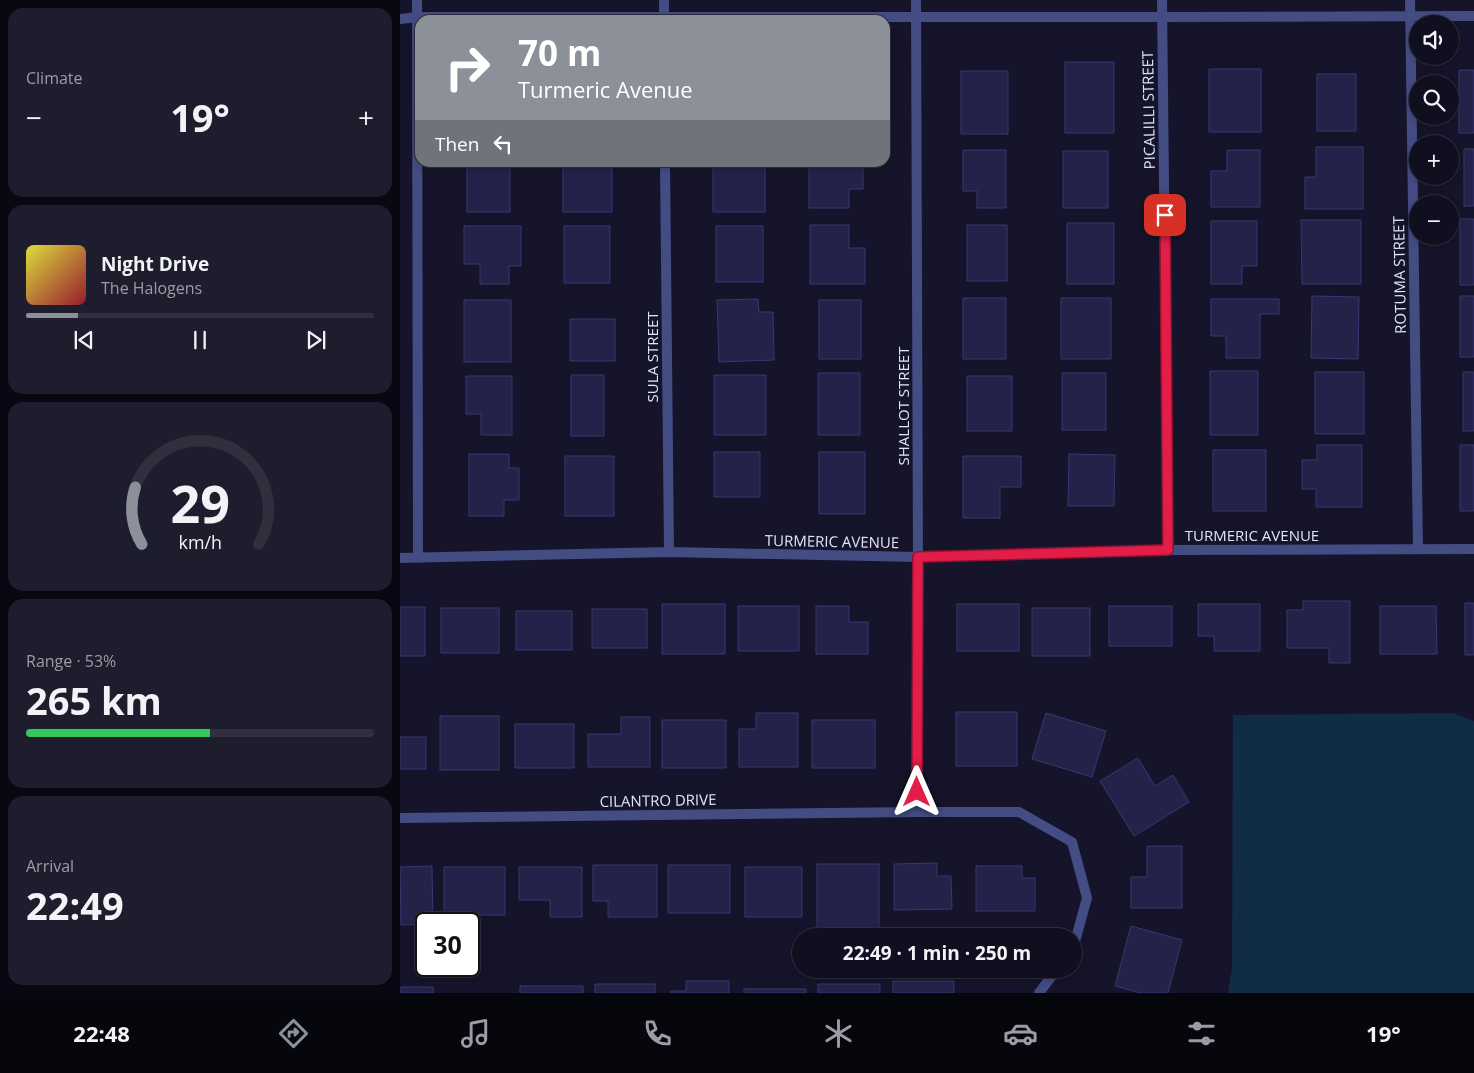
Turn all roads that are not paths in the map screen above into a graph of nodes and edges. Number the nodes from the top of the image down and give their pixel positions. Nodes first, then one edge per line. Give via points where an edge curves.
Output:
1 (417, 0) edge
2 (664, 0) edge
3 (916, 0) edge
4 (1162, 0) edge
5 (1410, 0) edge
6 (417, 15) edge
7 (664, 15) edge
8 (1410, 15) edge
9 (1409, 16) edge
10 (1459, 16) edge
11 (1474, 16) edge
12 (415, 17) edge
13 (890, 17) edge
14 (916, 17) junction
15 (1162, 17) junction
16 (400, 19) edge
17 (1411, 65) edge
18 (417, 167) edge
19 (665, 167) edge
20 (1418, 549) junction
21 (1474, 549) edge
22 (1168, 550) junction
23 (669, 552) junction
24 (918, 557) junction
25 (400, 558) edge
26 (418, 558) junction
27 (917, 812) junction
28 (400, 818) edge
29 (1079, 928) edge
30 (1050, 978) edge
31 (1039, 993) edge

1 - 6 street
2 - 7 street
3 - 14 street, SHALLOT STREET
4 - 15 street, PICALILLI STREET
5 - 8 street, ROTUMA STREET
9 - 15 street
10 - 11 street
12 - 16 street
13 - 14 street
14 - 15 street
14 - 24 street, SHALLOT STREET
15 - 22 street, PICALILLI STREET
17 - 20 street, ROTUMA STREET
18 - 26 street
19 - 23 street, SULA STREET
20 - 21 street, TURMERIC AVENUE
20 - 22 street, TURMERIC AVENUE
22 - 24 street, TURMERIC AVENUE
23 - 24 street, TURMERIC AVENUE
23 - 26 street, TURMERIC AVENUE
24 - 27 street, SHALLOT STREET
25 - 26 street, TURMERIC AVENUE
27 - 28 street, CILANTRO DRIVE
27 - 29 street, CILANTRO DRIVE via 1019,812 1072,842 1087,898
30 - 31 street

